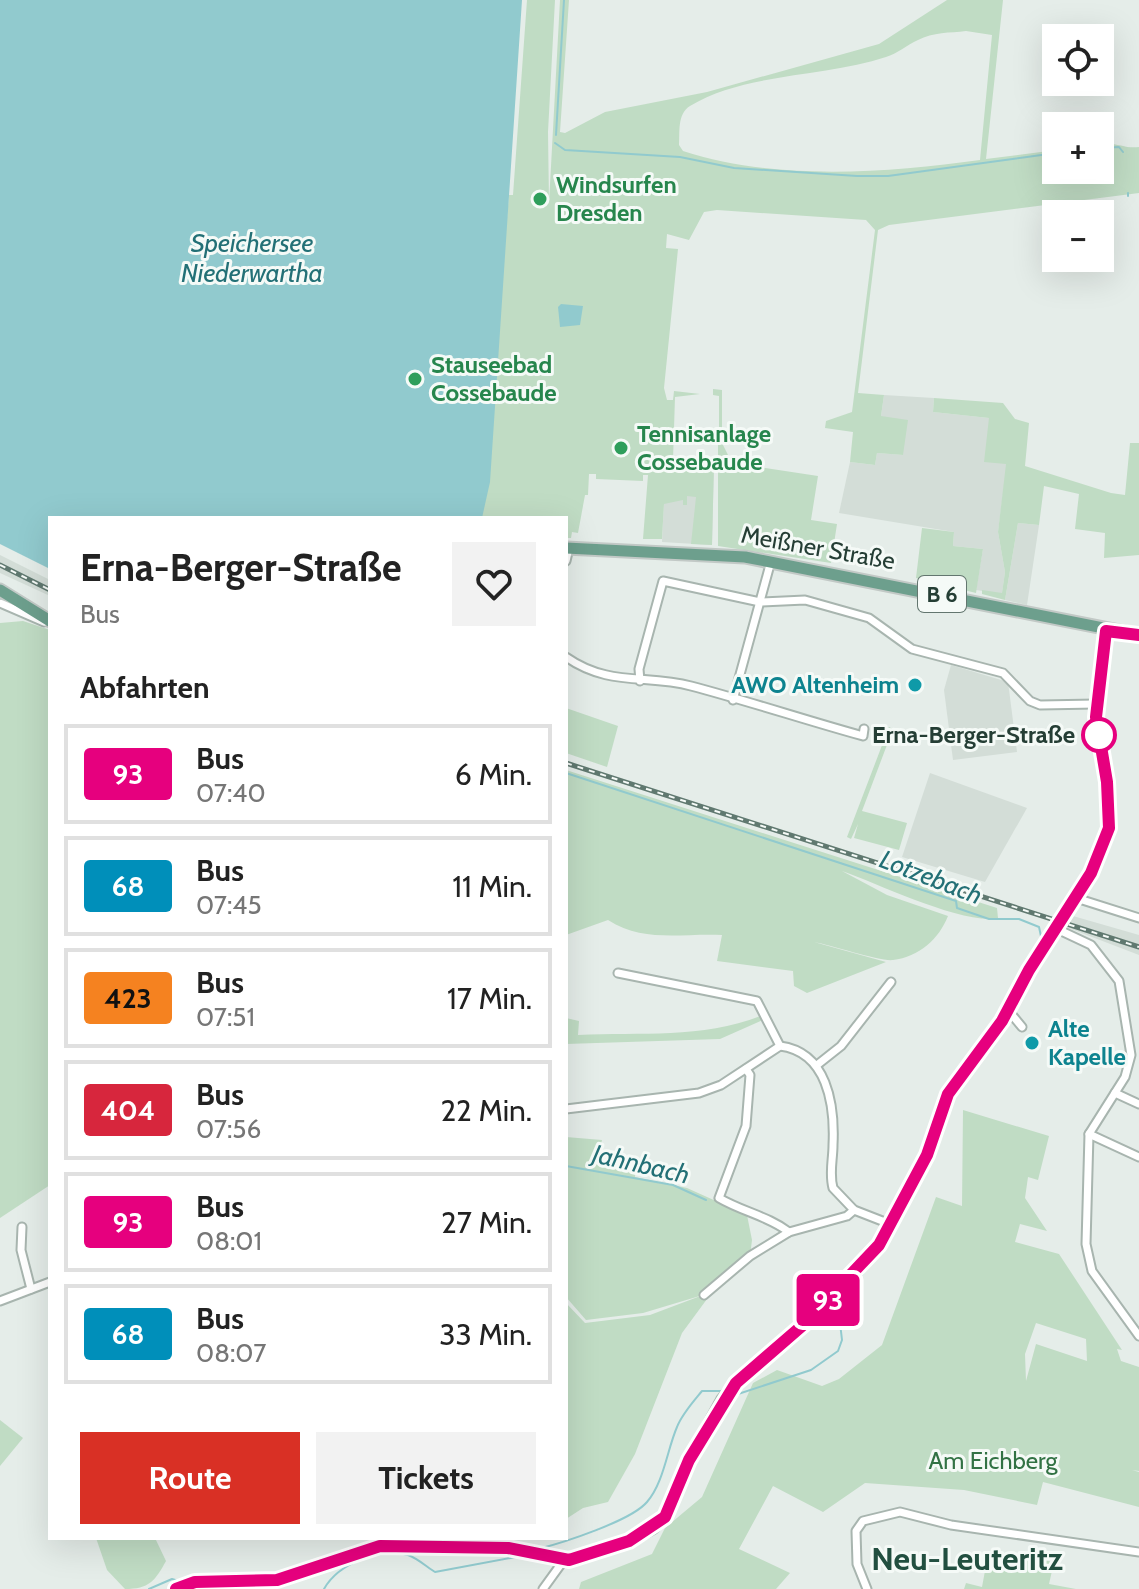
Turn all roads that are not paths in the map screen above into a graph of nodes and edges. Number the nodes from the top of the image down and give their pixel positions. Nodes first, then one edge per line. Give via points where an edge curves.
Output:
1 (568, 548) edge
2 (771, 561) junction
3 (0, 590) edge
4 (760, 602) junction
5 (1, 606) edge
6 (48, 621) edge
7 (48, 621) edge
8 (1106, 631) junction
9 (1138, 633) edge
10 (568, 658) edge
11 (640, 681) junction
12 (733, 700) junction
13 (1096, 704) junction
14 (864, 729) dead end
15 (1076, 898) junction
16 (1139, 918) edge
17 (1059, 927) junction
18 (618, 973) dead end
19 (891, 982) dead end
20 (1008, 1010) junction
21 (1022, 1027) dead end
22 (1128, 1031) junction
23 (1138, 1034) edge
24 (780, 1046) junction
25 (817, 1065) junction
26 (746, 1069) junction
27 (1115, 1093) junction
28 (1139, 1104) edge
29 (568, 1109) edge
30 (1089, 1134) junction
31 (1139, 1157) edge
32 (854, 1210) junction
33 (890, 1224) junction
34 (22, 1227) dead end
35 (789, 1232) junction
36 (48, 1283) edge
37 (31, 1289) junction
38 (704, 1295) dead end
39 (0, 1301) edge
40 (1139, 1336) edge
41 (1139, 1552) edge
42 (564, 1560) junction
43 (179, 1587) edge
44 (543, 1589) edge
45 (867, 1589) edge

1 - 2 main road, Meißner Straße / B 6 via 715,553
2 - 4 street
2 - 8 main road, Meißner Straße / B 6
3 - 6 main road
4 - 11 street via 663,581
4 - 12 street
4 - 13 street via 805,600 869,618 912,649 1003,673 1040,705
5 - 7 street
8 - 9 main road, B 6
8 - 13 street
10 - 11 street
11 - 12 street via 670,681
12 - 14 street via 863,736
13 - 15 street via 1109,828
15 - 16 street
15 - 17 street, bridge
17 - 20 street
17 - 22 street via 1083,939 1116,973
18 - 24 street via 757,1001
19 - 25 street via 841,1046
20 - 21 street
20 - 33 street via 948,1094 927,1155
22 - 23 street
22 - 27 street via 1129,1066
24 - 25 street via 799,1049
24 - 26 street
25 - 32 street via 833,1118 833,1188
26 - 29 street via 690,1095
26 - 35 street via 746,1126 719,1198 746,1213 772,1218
27 - 28 street
27 - 30 street
30 - 31 street
30 - 40 street via 1087,1259 1107,1296
32 - 33 street
32 - 35 street
33 - 42 street via 871,1255 836,1292 722,1400 665,1517 629,1541
34 - 37 street via 21,1250
35 - 38 street
36 - 37 street
37 - 39 street
41 - 45 street via 951,1525 900,1512 863,1521 856,1531 857,1564
42 - 43 street via 508,1548 380,1546 277,1580
42 - 44 street

